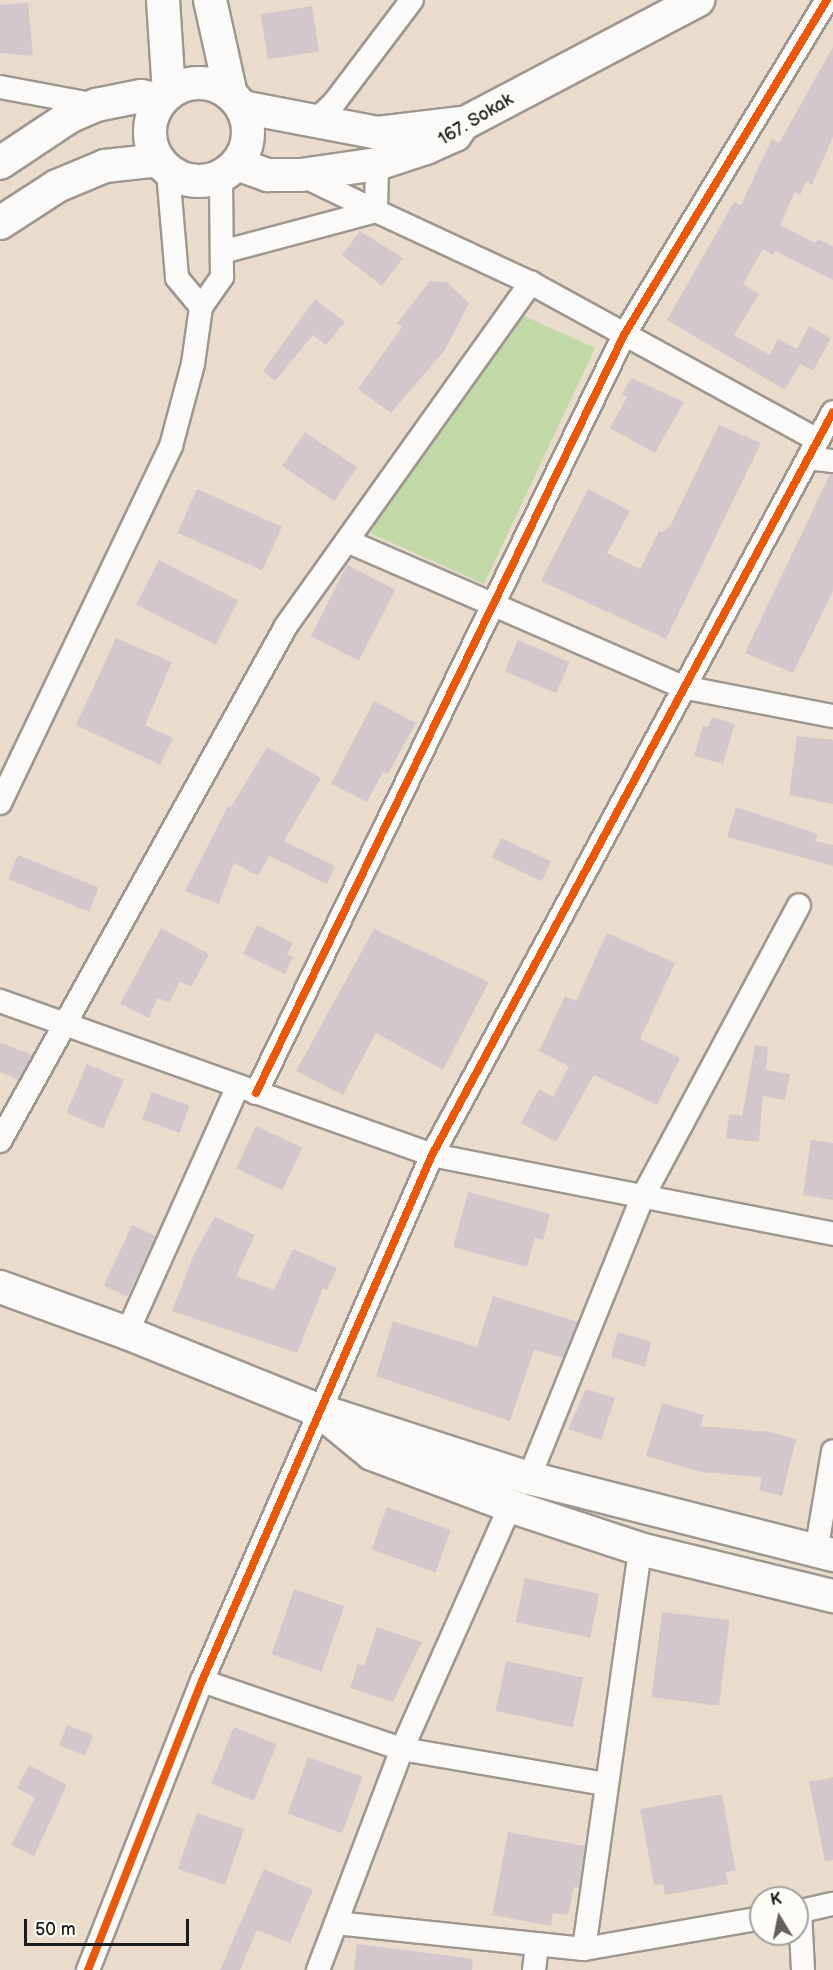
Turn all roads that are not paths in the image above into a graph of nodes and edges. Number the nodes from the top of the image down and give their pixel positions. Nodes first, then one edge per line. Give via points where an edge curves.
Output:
1 (163, 0) edge
2 (210, 0) edge
3 (412, 0) edge
4 (698, 0) edge
5 (827, 0) edge
6 (0, 87) edge
7 (165, 96) junction
8 (236, 101) junction
9 (96, 105) junction
10 (314, 122) junction
11 (463, 124) junction
12 (0, 163) edge
13 (377, 164) junction
14 (164, 166) junction
15 (229, 170) junction
16 (301, 175) junction
17 (376, 211) junction
18 (0, 223) edge
19 (222, 252) junction
20 (531, 283) junction
21 (201, 307) junction
22 (624, 335) junction
23 (833, 412) edge
24 (813, 449) junction
25 (833, 461) edge
26 (347, 541) junction
27 (493, 604) junction
28 (682, 687) junction
29 (833, 716) edge
30 (0, 803) edge
31 (799, 905) dead end
32 (0, 1001) edge
33 (63, 1022) junction
34 (246, 1090) junction
35 (0, 1141) edge
36 (432, 1155) junction
37 (642, 1198) junction
38 (833, 1234) edge
39 (0, 1287) edge
40 (127, 1333) junction
41 (318, 1410) junction
42 (833, 1451) edge
43 (529, 1478) junction
44 (510, 1506) junction
45 (640, 1549) junction
46 (825, 1553) edge
47 (833, 1596) edge
48 (202, 1681) junction
49 (402, 1749) junction
50 (605, 1784) junction
51 (833, 1904) edge
52 (809, 1909) edge
53 (749, 1920) edge
54 (336, 1923) junction
55 (537, 1944) junction
56 (801, 1946) edge
57 (584, 1949) junction
58 (88, 1970) edge
59 (318, 1970) edge
60 (534, 1970) edge
61 (803, 1970) edge

1 - 7 street
2 - 8 street
3 - 10 street via 334,103
4 - 11 street, 167. Sokak
5 - 22 street
6 - 9 street
7 - 8 street via 202,83
7 - 9 street via 141,96
7 - 14 street via 150,134
8 - 10 street
8 - 15 street via 248,138
9 - 12 street via 69,117
10 - 11 street via 378,133 452,122
11 - 13 street, 167. Sokak via 455,135 436,144
13 - 16 street, 167. Sokak
13 - 17 street
14 - 15 street via 189,180
14 - 18 street via 105,166 57,186
14 - 21 street via 177,278
15 - 16 street, 167. Sokak
15 - 19 street
16 - 17 street
17 - 19 street
17 - 20 street
19 - 21 street via 222,277
20 - 22 street
20 - 26 street
21 - 30 street via 193,364 171,446
22 - 24 street
22 - 27 street
23 - 24 street
24 - 25 street
24 - 28 street
26 - 27 street
26 - 33 street via 286,626
27 - 28 street
27 - 34 street
28 - 29 street
28 - 36 street
31 - 37 street
32 - 33 street
33 - 34 street
33 - 35 street
34 - 36 street
34 - 40 street
36 - 37 street
36 - 41 street
37 - 38 street
37 - 43 street
39 - 40 street
40 - 41 street
41 - 43 street
41 - 44 street via 372,1454
41 - 48 street
42 - 46 street
43 - 46 street
44 - 45 street
44 - 49 street
45 - 47 street
45 - 50 street
48 - 49 street
48 - 58 street
49 - 50 street
49 - 54 street
50 - 57 street
51 - 52 street
53 - 57 street
54 - 55 street
54 - 59 street
55 - 57 street
55 - 60 street
56 - 61 street

